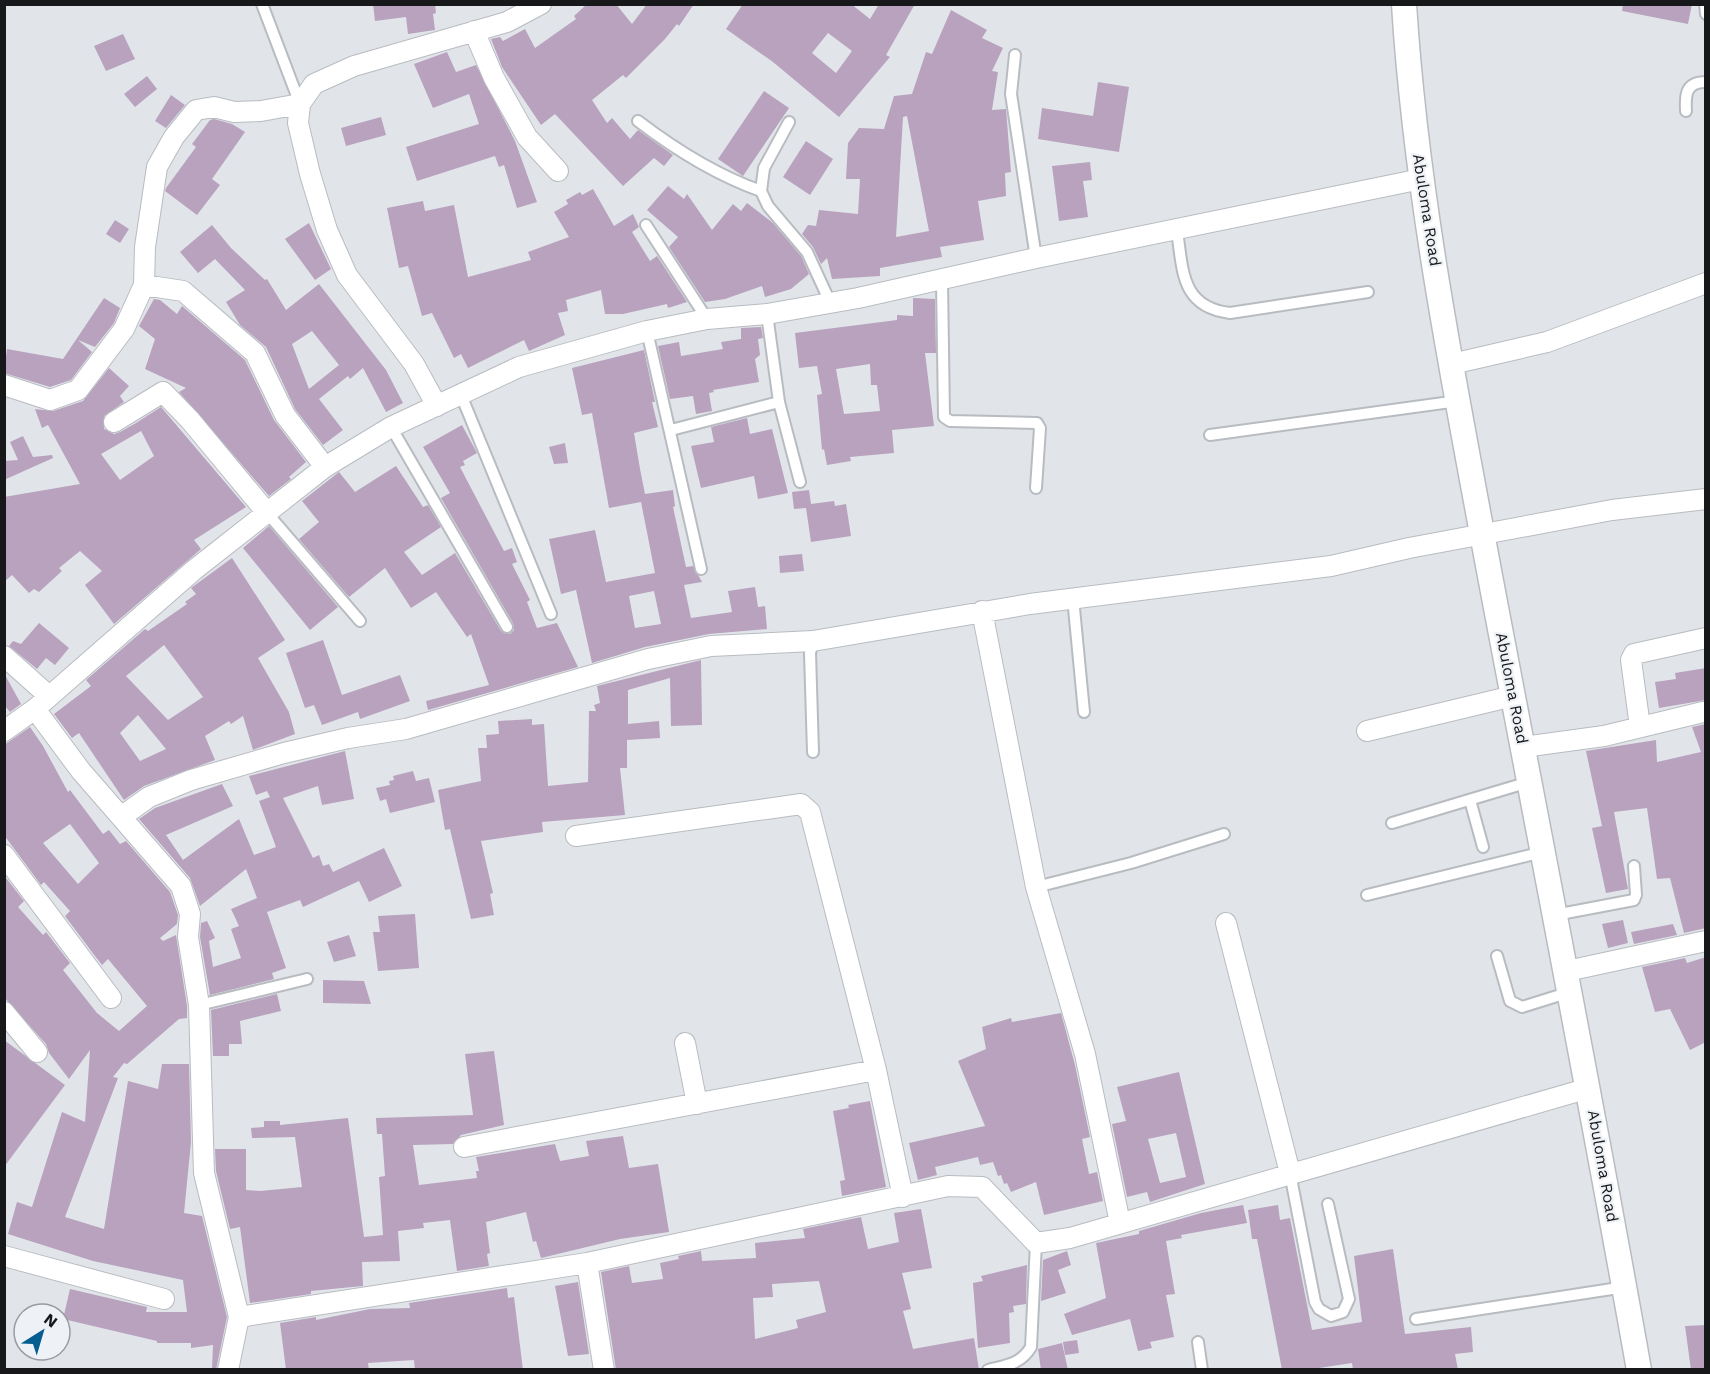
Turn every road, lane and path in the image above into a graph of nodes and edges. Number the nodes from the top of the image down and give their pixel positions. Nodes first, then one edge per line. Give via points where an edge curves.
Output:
1 (262, 4) edge
2 (541, 4) edge
3 (1404, 4) edge
4 (1705, 4) edge
5 (1706, 14) edge
6 (474, 31) junction
7 (1015, 55) dead end
8 (1706, 82) edge
9 (300, 104) junction
10 (1686, 111) dead end
11 (638, 121) dead end
12 (789, 122) dead end
13 (558, 171) dead end
14 (1421, 179) junction
15 (761, 191) junction
16 (645, 225) dead end
17 (1177, 231) junction
18 (1036, 258) junction
19 (942, 281) junction
20 (1706, 283) edge
21 (144, 285) junction
22 (1368, 292) dead end
23 (830, 302) junction
24 (766, 314) junction
25 (707, 319) junction
26 (647, 331) junction
27 (1452, 364) junction
28 (4, 385) edge
29 (461, 395) junction
30 (1459, 401) junction
31 (779, 402) junction
32 (436, 406) junction
33 (114, 422) dead end
34 (391, 427) junction
35 (671, 430) junction
36 (1210, 435) dead end
37 (325, 468) junction
38 (800, 482) dead end
39 (1036, 488) dead end
40 (1706, 499) edge
41 (268, 514) junction
42 (1482, 534) junction
43 (701, 569) dead end
44 (1072, 598) junction
45 (982, 611) junction
46 (551, 614) dead end
47 (360, 621) dead end
48 (507, 627) dead end
49 (1706, 638) edge
50 (813, 641) junction
51 (4, 656) edge
52 (1513, 696) junction
53 (42, 702) junction
54 (1084, 712) dead end
55 (1703, 712) dead end
56 (1640, 728) junction
57 (4, 731) edge
58 (1367, 731) dead end
59 (1523, 747) junction
60 (813, 752) dead end
61 (1529, 782) junction
62 (1470, 800) junction
63 (120, 817) junction
64 (1392, 823) dead end
65 (1224, 834) dead end
66 (576, 836) dead end
67 (1483, 847) dead end
68 (1543, 852) junction
69 (4, 855) edge
70 (1634, 866) dead end
71 (1036, 887) junction
72 (1367, 895) dead end
73 (1556, 915) junction
74 (1227, 923) dead end
75 (1706, 941) edge
76 (1497, 956) dead end
77 (307, 979) dead end
78 (1569, 981) junction
79 (111, 998) dead end
80 (199, 1005) junction
81 (4, 1012) edge
82 (685, 1043) dead end
83 (38, 1052) dead end
84 (876, 1070) junction
85 (1590, 1088) junction
86 (697, 1104) junction
87 (464, 1147) dead end
88 (1290, 1173) junction
89 (903, 1197) junction
90 (1328, 1204) dead end
91 (1120, 1223) junction
92 (1036, 1243) junction
93 (4, 1256) edge
94 (587, 1263) junction
95 (1625, 1287) junction
96 (164, 1299) dead end
97 (239, 1317) junction
98 (1416, 1319) dead end
99 (1198, 1342) dead end
100 (228, 1370) edge
101 (604, 1370) edge
102 (988, 1370) edge
103 (1202, 1370) edge
104 (1639, 1370) edge

1 - 9 lane
2 - 6 street via 507,22
3 - 14 street, Abuloma Road via 1409,89
4 - 5 lane
6 - 9 street via 354,66 314,84
6 - 13 street via 494,78 528,137
7 - 18 lane via 1011,94
8 - 10 lane via 1689,87 1685,93
9 - 21 street via 234,112 214,107 196,111 186,122 157,167 145,247
9 - 32 street via 297,123 310,174 346,275 414,364
11 - 15 lane via 714,171
12 - 15 lane via 764,168
14 - 17 street
14 - 27 street, Abuloma Road
15 - 23 lane via 768,206 807,252
16 - 25 lane
17 - 18 street
17 - 22 lane via 1189,290 1202,305 1215,311 1230,313
18 - 19 street
19 - 23 street
19 - 39 lane via 944,417 950,421 1037,423 1041,428
20 - 27 street via 1547,342
21 - 28 street via 124,329 78,390 50,400
21 - 37 street via 183,291 255,353 285,415
23 - 24 street
24 - 25 street
24 - 31 lane
25 - 26 street
26 - 29 street via 519,367
26 - 35 lane
27 - 30 street, Abuloma Road
29 - 32 street
29 - 46 lane
30 - 36 lane
30 - 42 street, Abuloma Road
31 - 35 lane
31 - 38 lane
32 - 34 street
33 - 41 street via 163,392
34 - 37 street
34 - 48 lane
35 - 43 lane
37 - 41 street
40 - 42 street via 1612,510
41 - 47 lane
41 - 53 street via 194,570
42 - 44 street via 1331,566
42 - 52 street, Abuloma Road
44 - 45 street
44 - 54 lane
45 - 50 street
45 - 71 street
49 - 56 street via 1634,654 1631,660
50 - 60 lane
50 - 63 street via 711,646 648,659 406,729 326,743 191,780 149,797
51 - 53 street
52 - 58 street
52 - 59 street, Abuloma Road
53 - 57 street
53 - 63 street via 81,771
55 - 56 street
56 - 59 street
59 - 61 street, Abuloma Road
61 - 62 lane
61 - 68 street, Abuloma Road
62 - 64 lane
62 - 67 lane
63 - 80 street via 181,886 190,914 188,937
65 - 71 lane
66 - 84 street via 801,804 810,812 816,828
68 - 72 lane
68 - 73 street, Abuloma Road
69 - 79 street
70 - 73 lane via 1634,900
71 - 91 street via 1085,1054
73 - 78 street, Abuloma Road
74 - 88 street
75 - 78 street
76 - 78 lane via 1514,1005 1522,1007
77 - 80 lane
78 - 85 street, Abuloma Road
80 - 97 street via 204,1173
81 - 83 street
82 - 86 street
84 - 86 street
84 - 89 street
85 - 88 street
85 - 95 street, Abuloma Road
86 - 87 street
88 - 90 lane via 1315,1302 1331,1316 1343,1312 1349,1299
88 - 91 street
89 - 92 street via 948,1186 982,1187
89 - 94 street
91 - 92 street via 1070,1238
92 - 102 lane via 1031,1347 1024,1359
93 - 96 street
94 - 97 street
94 - 101 street
95 - 98 lane
95 - 104 street, Abuloma Road
97 - 100 street
99 - 103 lane

